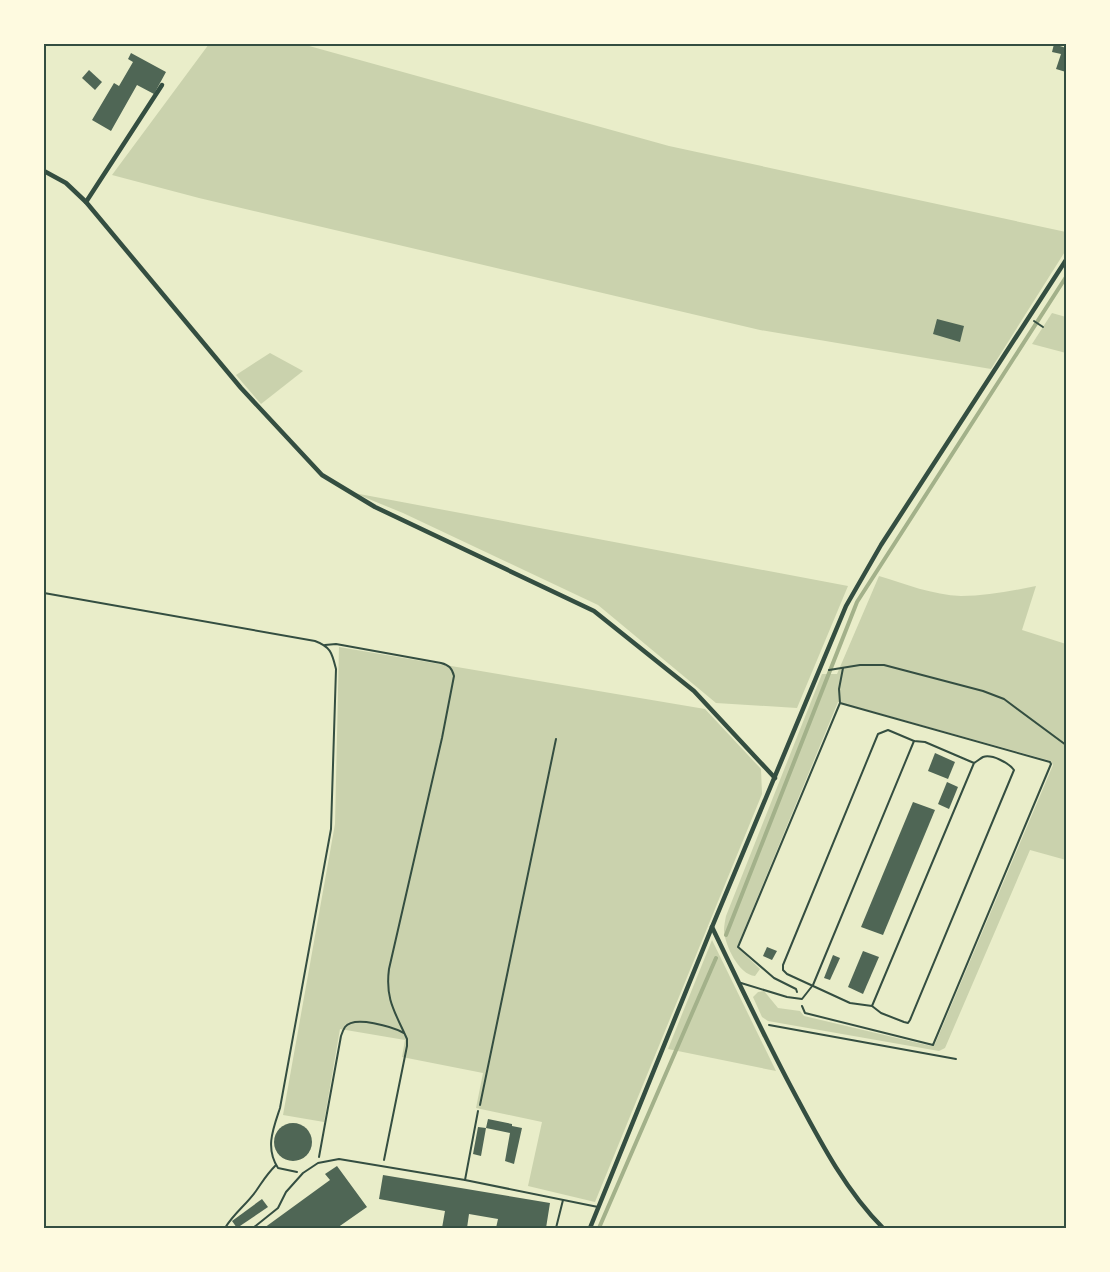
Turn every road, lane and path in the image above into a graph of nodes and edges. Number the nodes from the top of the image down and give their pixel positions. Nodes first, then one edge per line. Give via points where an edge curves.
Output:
1 (162, 86) dead end
2 (44, 171) edge
3 (86, 202) junction
4 (1066, 261) edge
5 (44, 593) edge
6 (325, 645) junction
7 (841, 668) junction
8 (822, 671) dead end
9 (840, 703) junction
10 (556, 739) dead end
11 (915, 741) junction
12 (1066, 745) edge
13 (974, 763) junction
14 (775, 778) junction
15 (712, 927) junction
16 (738, 982) junction
17 (813, 985) junction
18 (799, 999) junction
19 (872, 1006) junction
20 (758, 1023) junction
21 (404, 1033) junction
22 (956, 1059) dead end
23 (478, 1111) joint
24 (318, 1163) junction
25 (276, 1165) junction
26 (382, 1167) junction
27 (303, 1173) junction
28 (465, 1180) junction
29 (563, 1200) junction
30 (599, 1207) junction
31 (225, 1228) edge
32 (253, 1228) edge
33 (556, 1228) edge
34 (590, 1228) edge
35 (883, 1228) edge

1 - 3 street
2 - 3 street via 66,183
3 - 14 street via 241,388 322,475 375,507 594,611 694,690
4 - 14 street via 860,579
5 - 6 path via 315,640
6 - 21 path via 447,664 453,670 442,738 389,969 388,998
6 - 25 path via 336,669 333,813 272,1136 271,1157
7 - 8 path
7 - 9 path
7 - 12 path via 884,665 983,690 1004,699
9 - 18 path via 738,947 774,978 796,989
9 - 18 path via 1051,764 933,1045 805,1013
10 - 23 path
11 - 13 lane via 925,741
11 - 17 lane
11 - 17 lane via 888,730 878,734 783,965 787,974
13 - 19 lane
13 - 19 lane via 990,757 1011,766 1014,775 910,1020 904,1023
14 - 15 street
15 - 16 street
15 - 30 street
16 - 18 lane
16 - 20 street
17 - 18 lane
17 - 19 lane via 850,1003
20 - 22 path
20 - 35 street via 845,1181
21 - 24 path via 380,1024 345,1026
21 - 26 path via 405,1055
23 - 28 lane
24 - 26 lane via 339,1159
24 - 27 lane
25 - 27 path
25 - 31 path
26 - 28 lane
27 - 32 lane via 285,1192 278,1208
28 - 29 lane
29 - 30 lane
29 - 33 lane
30 - 34 street

